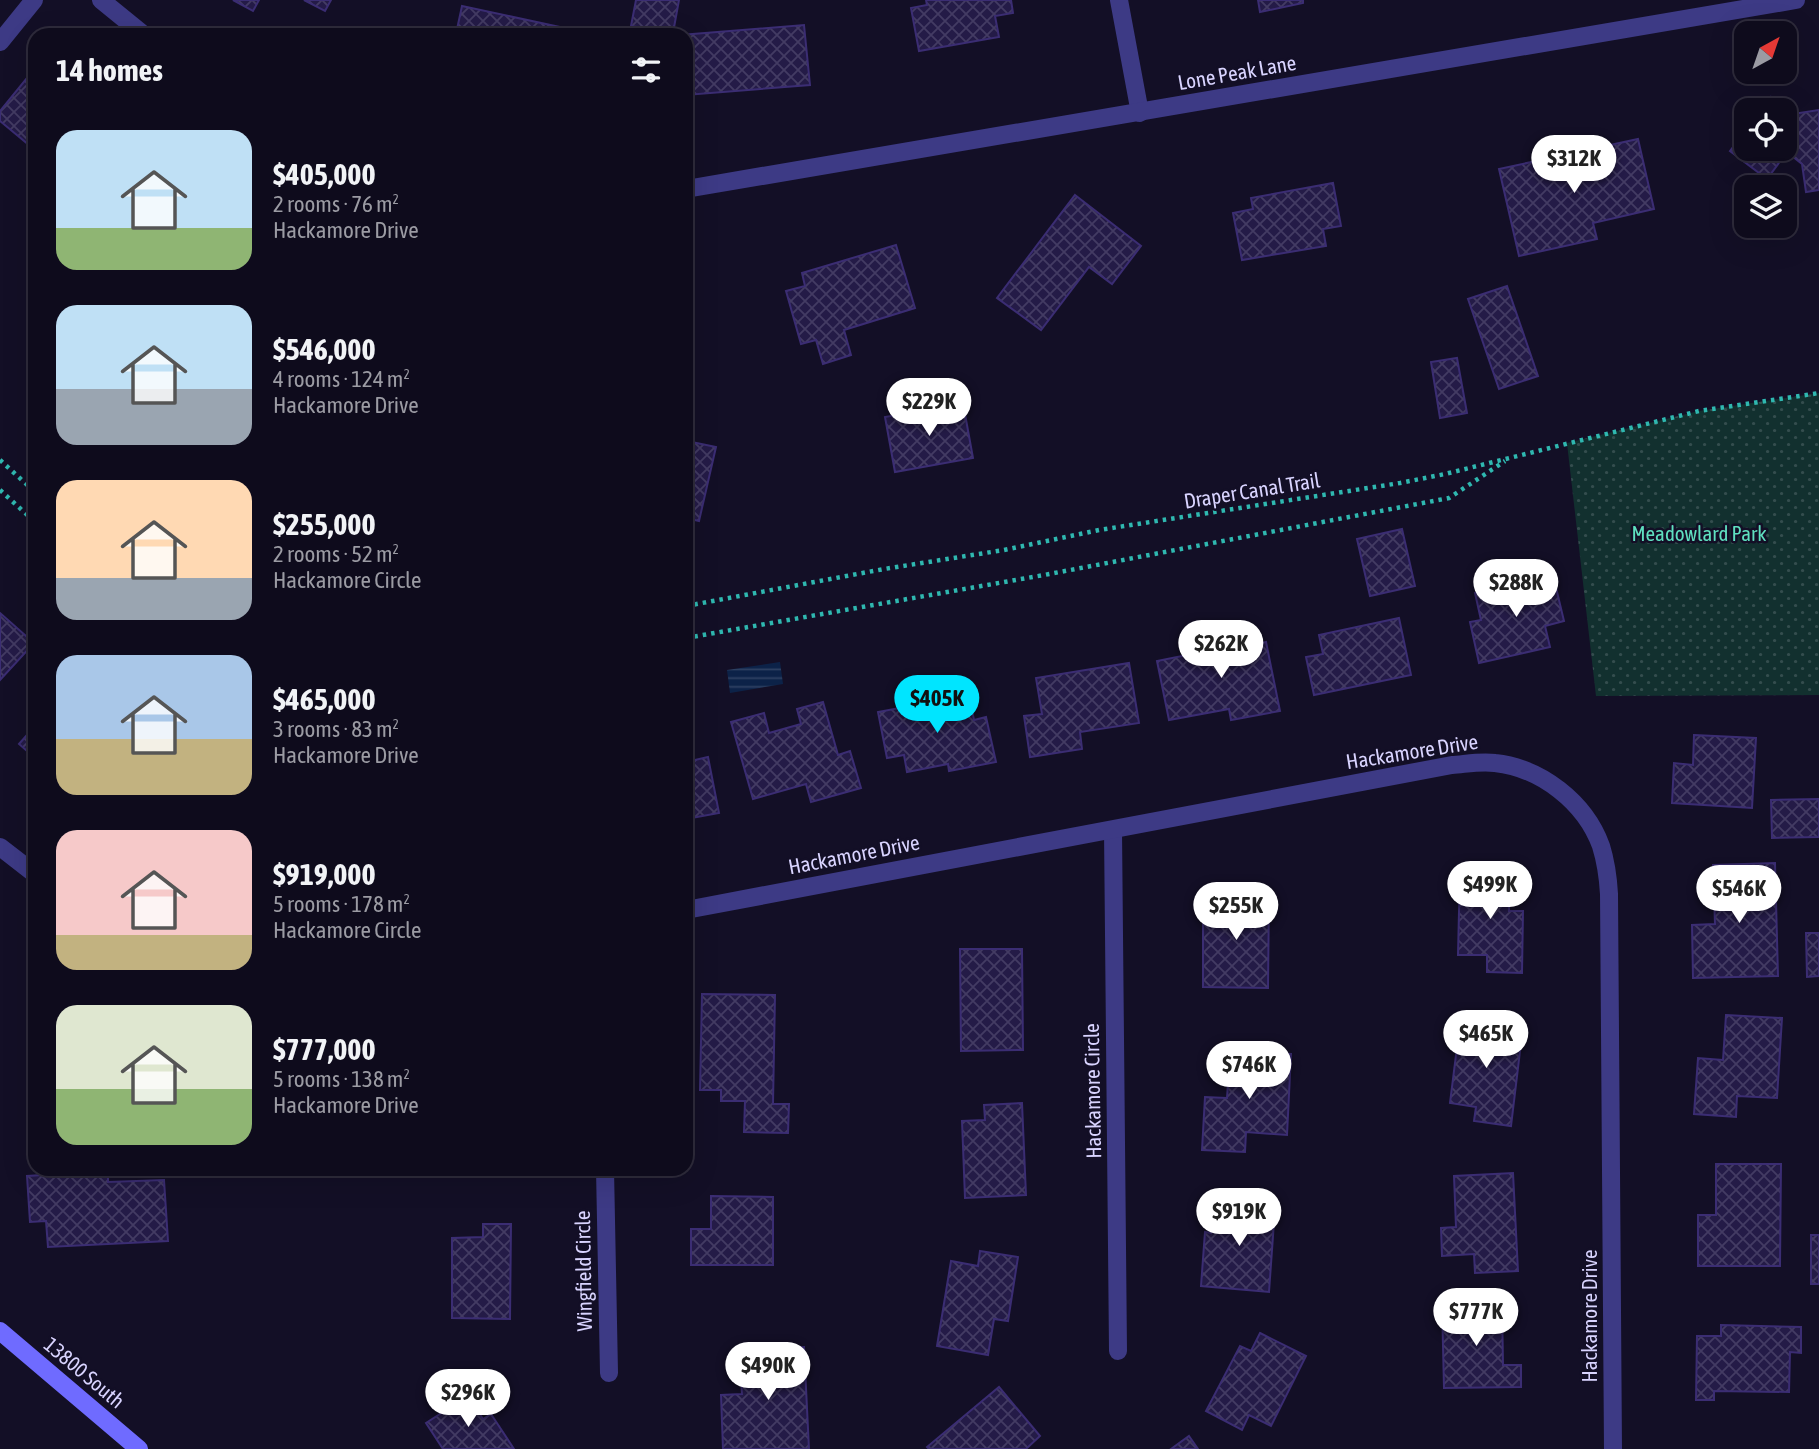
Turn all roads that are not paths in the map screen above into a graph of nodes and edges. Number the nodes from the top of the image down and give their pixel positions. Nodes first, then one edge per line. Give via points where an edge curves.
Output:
1 (34, 0) edge
2 (101, 0) edge
3 (1119, 0) edge
4 (1796, 0) edge
5 (135, 28) edge
6 (0, 42) edge
7 (1140, 113) junction
8 (693, 188) edge
9 (1113, 830) junction
10 (0, 847) edge
11 (28, 869) edge
12 (693, 909) edge
13 (605, 1176) edge
14 (0, 1331) edge
15 (1118, 1351) dead end
16 (609, 1373) dead end
17 (139, 1449) edge
18 (1613, 1449) edge

1 - 6 street
2 - 5 street
3 - 7 street
4 - 7 street, Lone Peak Lane
7 - 8 street, Lone Peak Lane
9 - 12 street, Hackamore Drive
9 - 15 street, Hackamore Circle
9 - 18 street, Hackamore Drive via 1474,763 1516,767 1536,775 1564,794 1588,821 1607,868 1609,894
10 - 11 street
13 - 16 street, Wingfield Circle
14 - 17 main road, 13800 South

